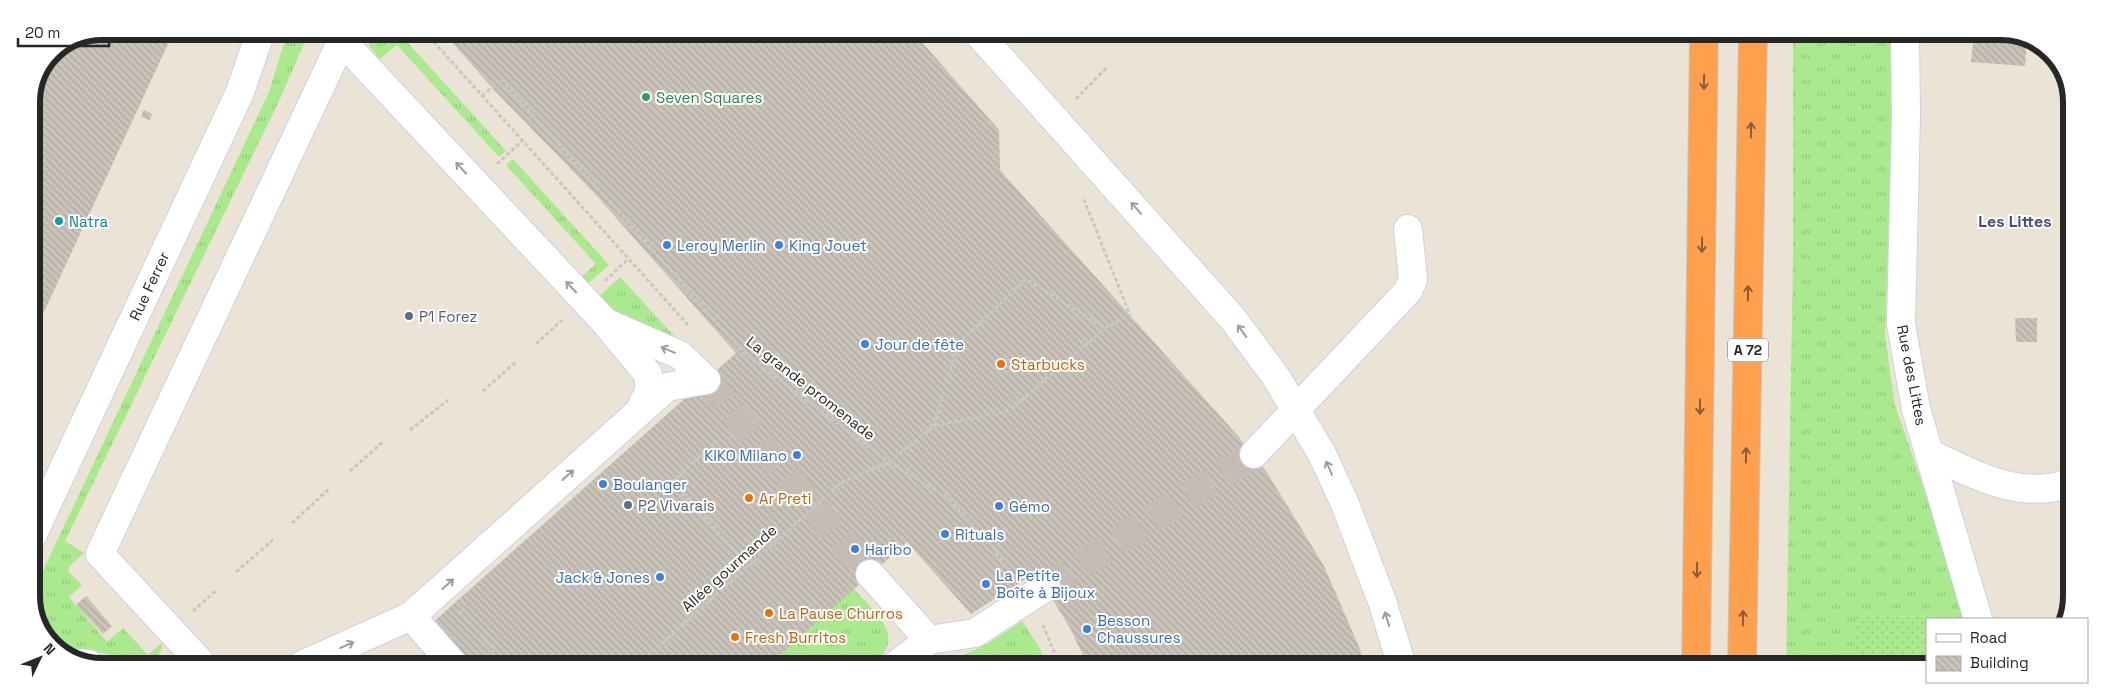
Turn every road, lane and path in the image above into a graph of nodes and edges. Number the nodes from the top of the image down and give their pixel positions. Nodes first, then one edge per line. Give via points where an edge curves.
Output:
1 (258, 40) edge
2 (342, 40) edge
3 (348, 40) edge
4 (432, 40) edge
5 (984, 40) edge
6 (1704, 40) edge
7 (1753, 40) edge
8 (1905, 40) edge
9 (1106, 68) dead end
10 (482, 96) junction
11 (1074, 101) dead end
12 (1082, 196) dead end
13 (1408, 229) dead end
14 (628, 259) junction
15 (603, 282) dead end
16 (567, 315) dead end
17 (605, 322) junction
18 (1105, 328) junction
19 (692, 330) dead end
20 (536, 344) dead end
21 (516, 362) dead end
22 (483, 391) dead end
23 (448, 400) dead end
24 (641, 408) junction
25 (1296, 411) junction
26 (934, 426) junction
27 (410, 430) dead end
28 (384, 441) dead end
29 (714, 444) dead end
30 (1929, 452) junction
31 (1254, 454) tunnel mouth
32 (889, 462) junction
33 (350, 471) dead end
34 (2063, 485) edge
35 (330, 489) dead end
36 (40, 519) edge
37 (292, 523) dead end
38 (273, 540) dead end
39 (749, 566) junction
40 (236, 572) dead end
41 (870, 574) tunnel mouth
42 (1017, 582) dead end
43 (1046, 587) tunnel mouth
44 (217, 590) dead end
45 (440, 590) junction
46 (188, 615) dead end
47 (411, 616) junction
48 (1978, 618) edge
49 (1042, 621) dead end
50 (929, 640) junction
51 (196, 658) edge
52 (316, 658) edge
53 (448, 658) edge
54 (485, 658) edge
55 (646, 658) edge
56 (905, 658) edge
57 (1057, 658) edge
58 (1400, 658) edge
59 (1696, 658) edge
60 (1742, 658) edge

1 - 36 street, Rue Ferrer via 240,92
2 - 51 street via 100,554
17 -> 3 street
4 - 10 path
25 -> 5 street via 1276,377 1233,319
6 -> 59 highway
60 -> 7 highway, A 72
8 - 30 street, Rue des Littes via 1901,324 1916,408
9 - 11 path
10 - 14 path
10 - 32 path, La grande promenade via 501,79 744,353
12 - 18 path via 1130,315
13 - 25 street via 1413,279 1408,291
14 - 15 path
14 - 19 path
16 - 20 path
17 - 24 street via 648,374 650,389
24 -> 17 street via 667,387 706,380 680,355
18 - 26 path via 1010,410
18 - 26 path via 1026,279 957,345
21 - 22 path
23 - 27 path
45 -> 24 street
25 - 31 street
58 -> 25 street via 1345,504 1322,454
26 - 32 path, Allée gourmande
28 - 33 path
29 - 39 path via 672,482
30 - 34 street via 1971,474 2010,486 2041,490
30 - 48 street, Rue des Littes
32 - 39 path, Allée gourmande via 841,483
32 - 42 path, La grande promenade via 948,498 991,545
35 - 37 path
38 - 40 path
39 - 55 path, Allée gourmande
41 - 50 street
43 - 50 street via 975,633
44 - 46 path
45 - 47 street
45 - 54 path via 494,650
52 -> 47 street
47 - 53 street
49 - 57 path
50 - 56 street

